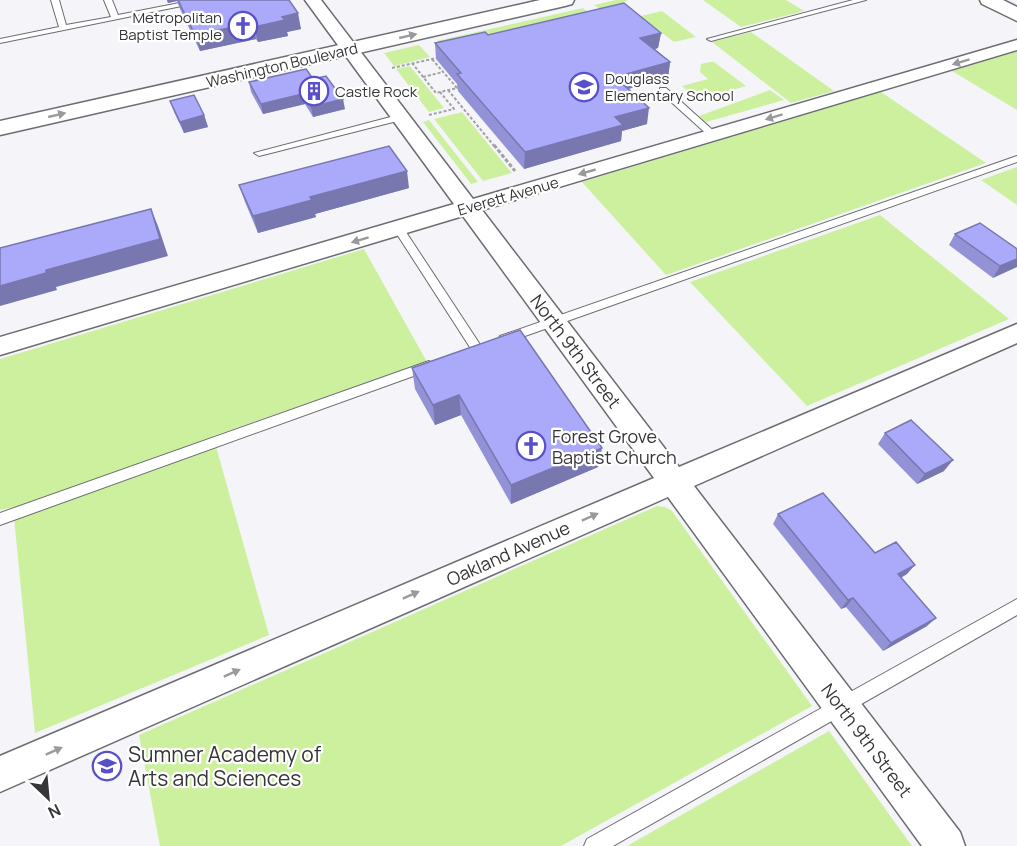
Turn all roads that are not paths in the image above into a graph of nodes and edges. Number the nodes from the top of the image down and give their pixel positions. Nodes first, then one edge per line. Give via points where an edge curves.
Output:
1 (55, 0) edge
2 (108, 0) edge
3 (207, 0) edge
4 (313, 0) edge
5 (494, 0) edge
6 (565, 0) edge
7 (862, 0) edge
8 (989, 0) edge
9 (1017, 15) edge
10 (115, 18) junction
11 (63, 28) junction
12 (711, 39) dead end
13 (0, 41) edge
14 (345, 42) junction
15 (1017, 45) edge
16 (663, 90) dead end
17 (0, 109) edge
18 (415, 116) junction
19 (0, 128) edge
20 (713, 135) junction
21 (259, 153) dead end
22 (1017, 159) edge
23 (470, 207) junction
24 (398, 228) junction
25 (553, 321) junction
26 (1017, 333) edge
27 (0, 346) edge
28 (443, 361) edge
29 (673, 481) junction
30 (0, 519) edge
31 (1017, 606) edge
32 (842, 707) junction
33 (0, 774) edge
34 (594, 846) edge
35 (946, 846) edge

1 - 11 lane
2 - 10 lane
3 - 10 lane
4 - 14 street, North 9th Street
5 - 14 main road, Washington Boulevard
14 -> 6 main road, Washington Boulevard
7 - 12 lane
8 - 9 main road
10 - 11 lane
11 - 13 lane
14 - 17 main road, Washington Boulevard
14 - 18 street, North 9th Street
19 -> 14 main road, Washington Boulevard
15 -> 20 street, Everett Avenue
16 - 20 lane
18 - 21 lane
18 - 23 street, North 9th Street
20 -> 23 street, Everett Avenue
22 - 25 lane
23 - 24 street, Everett Avenue
23 - 25 street, North 9th Street
24 - 25 lane via 471,351
24 -> 27 street, Everett Avenue
25 - 29 street, North 9th Street
26 - 29 street, Oakland Avenue
28 - 30 lane
29 - 32 street, North 9th Street
33 -> 29 street, Oakland Avenue
31 - 32 lane
32 - 34 lane
32 - 35 street, North 9th Street

